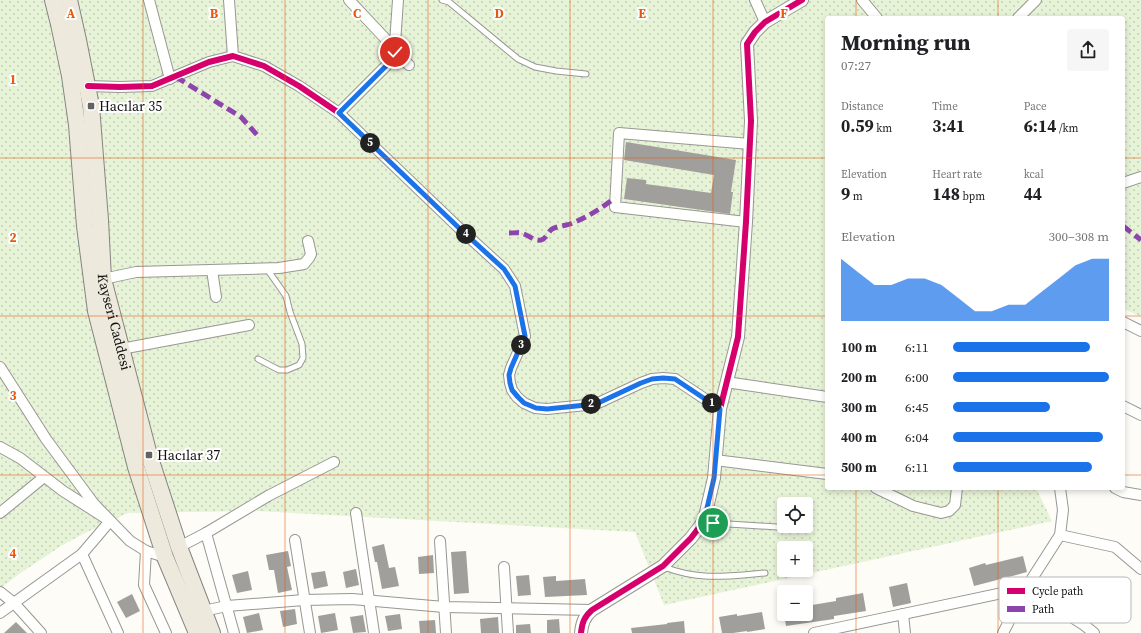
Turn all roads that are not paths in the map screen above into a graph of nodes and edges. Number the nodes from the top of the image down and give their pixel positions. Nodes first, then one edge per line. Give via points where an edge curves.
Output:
1 (53, 0) edge
2 (68, 0) edge
3 (149, 0) edge
4 (229, 0) edge
5 (349, 0) edge
6 (398, 0) edge
7 (442, 0) edge
8 (756, 0) edge
9 (802, 0) edge
10 (862, 0) edge
11 (1036, 0) edge
12 (875, 16) edge
13 (1020, 16) edge
14 (765, 22) junction
15 (395, 50) junction
16 (233, 56) junction
17 (409, 65) dead end
18 (586, 74) dead end
19 (170, 79) junction
20 (88, 86) junction
21 (339, 113) junction
22 (750, 144) junction
23 (1141, 177) edge
24 (1125, 182) edge
25 (746, 222) junction
26 (308, 241) dead end
27 (267, 269) junction
28 (212, 270) junction
29 (103, 279) junction
30 (216, 297) dead end
31 (1125, 323) edge
32 (249, 325) dead end
33 (1141, 331) edge
34 (121, 349) junction
35 (258, 359) dead end
36 (0, 368) edge
37 (726, 382) junction
38 (825, 397) edge
39 (1125, 407) edge
40 (720, 409) junction
41 (1141, 415) edge
42 (0, 447) edge
43 (715, 460) junction
44 (334, 462) dead end
45 (825, 474) edge
46 (44, 476) junction
47 (884, 490) edge
48 (957, 490) edge
49 (1060, 490) edge
50 (1119, 490) edge
51 (1141, 495) edge
52 (0, 512) edge
53 (356, 513) dead end
54 (110, 521) junction
55 (704, 521) junction
56 (777, 527) edge
57 (206, 533) junction
58 (1060, 535) junction
59 (295, 540) dead end
60 (440, 541) dead end
61 (179, 547) junction
62 (146, 551) junction
63 (82, 554) junction
64 (165, 557) junction
65 (663, 566) junction
66 (504, 567) dead end
67 (1141, 569) edge
68 (765, 573) dead end
69 (1033, 577) edge
70 (0, 592) edge
71 (999, 594) edge
72 (304, 600) junction
73 (370, 601) junction
74 (14, 603) junction
75 (227, 606) junction
76 (444, 607) junction
77 (506, 608) junction
78 (592, 610) junction
79 (203, 611) junction
80 (0, 613) edge
81 (902, 614) junction
82 (1008, 623) edge
83 (1074, 623) edge
84 (1082, 629) edge
85 (840, 631) edge
86 (41, 633) edge
87 (118, 633) edge
88 (166, 633) edge
89 (197, 633) edge
90 (212, 633) edge
91 (234, 633) edge
92 (310, 633) edge
93 (374, 633) edge
94 (446, 633) edge
95 (508, 633) edge
96 (581, 633) edge
97 (814, 633) edge
98 (905, 633) edge
99 (1003, 633) edge
100 (1094, 633) edge

1 - 64 main road, Kayseri Caddesi via 70,76 77,125 85,226 96,311 136,466
2 - 20 main road, Kayseri Caddesi
3 - 19 street
4 - 16 street
5 - 15 street
6 - 15 street
7 - 18 lane via 449,2 518,59 535,67
8 - 14 street
9 - 14 street
10 - 12 street
11 - 13 street
14 - 22 street via 754,32 747,44
15 - 17 street
15 - 21 street via 394,58
16 - 19 street via 209,62
16 - 21 street via 264,66
19 - 20 street via 152,86
20 - 29 main road, Kayseri Caddesi
21 - 40 street via 504,269 515,286 525,336 509,375 512,390 524,403 547,409 596,404 641,383 663,378 675,379
22 - 25 street
22 - 25 street via 619,133 615,207
23 - 24 street
25 - 37 street via 738,338
26 - 27 street via 311,254 304,264
27 - 28 street
27 - 35 lane via 286,296 302,344 303,358 299,366 287,370 279,370
28 - 29 street via 136,272
28 - 30 street
29 - 34 main road, Kayseri Caddesi
31 - 33 street
32 - 34 street
34 - 61 main road, Kayseri Caddesi via 149,455
36 - 54 street via 46,439 94,504
37 - 38 street
37 - 40 street
39 - 41 street
40 - 43 street
42 - 46 street
43 - 45 street
43 - 55 street via 714,478
44 - 57 street via 268,496
46 - 52 street
46 - 54 street
47 - 48 street via 913,506 942,513 955,505
49 - 58 street via 1063,510
50 - 51 street
53 - 73 street
54 - 62 street via 130,541
54 - 63 street
55 - 56 lane
55 - 65 street
57 - 61 street
57 - 75 street
58 - 67 street via 1115,547
58 - 69 street
59 - 72 street
60 - 76 street
61 - 79 main road, Kayseri Caddesi
62 - 64 street
62 - 88 street via 144,585
63 - 74 street
63 - 87 street
64 - 89 main road, Kayseri Caddesi
65 - 68 lane via 703,576
65 - 78 street
66 - 77 street
70 - 74 street
71 - 81 street
72 - 73 street
72 - 75 street
72 - 92 street
73 - 76 street
73 - 93 street
74 - 80 street
74 - 86 street
75 - 79 street
75 - 91 street
76 - 77 street
76 - 94 street
77 - 78 street
77 - 95 street
78 - 96 street via 585,616
79 - 90 main road, Kayseri Caddesi
81 - 85 street
81 - 98 street
82 - 99 street
83 - 84 street
84 - 100 street
85 - 97 street

